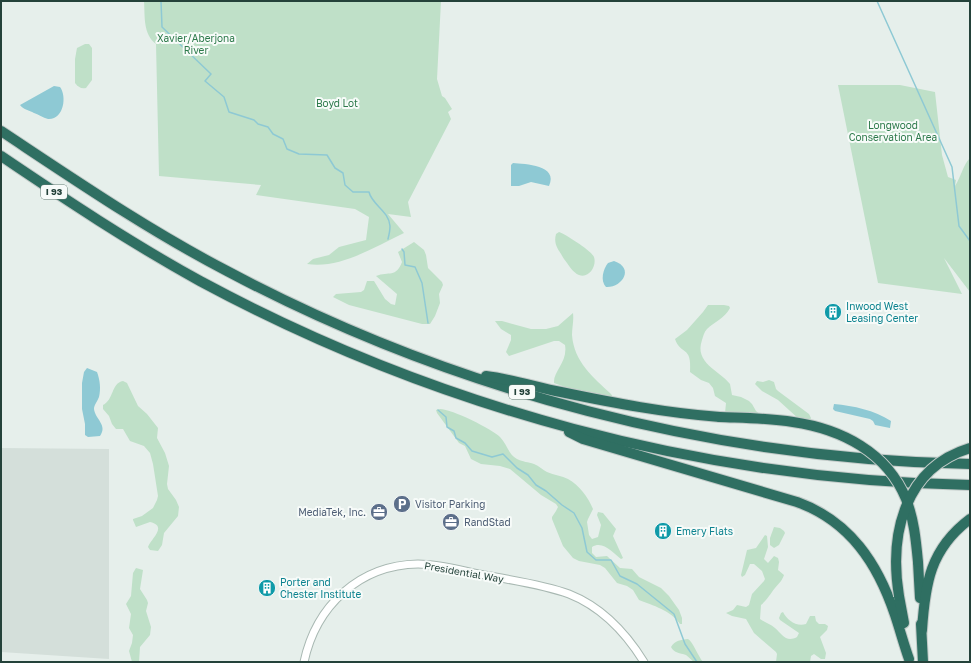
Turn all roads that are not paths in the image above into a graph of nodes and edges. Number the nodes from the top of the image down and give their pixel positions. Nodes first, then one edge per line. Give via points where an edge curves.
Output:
1 (1, 131) edge
2 (1, 156) edge
3 (462, 373) junction
4 (539, 419) junction
5 (970, 448) edge
6 (970, 464) edge
7 (970, 485) edge
8 (970, 519) edge
9 (922, 630) junction
10 (909, 661) edge
11 (304, 662) edge
12 (644, 662) edge
13 (923, 662) edge

1 - 3 highway, I 93 via 124,212 228,272 352,331
2 - 4 highway, I 93 via 127,239 252,307 381,365
3 - 6 highway, I 93 via 582,409 713,438 845,456
3 - 9 highway, bridge via 501,378 646,409 785,421 813,426 853,440 870,451 891,473 906,500 914,529
4 - 7 highway, I 93 via 645,446 747,465 861,479
4 - 10 highway via 584,439 792,501 828,516 852,537 875,571 890,602
5 - 10 highway, bridge via 950,456 919,482 908,501 901,522 896,567
8 - 9 highway via 949,538 933,563 925,594
9 - 13 highway
11 - 12 street, Presidential Way via 309,642 318,623 343,593 358,581 376,573 398,566 419,564 533,585 576,597 597,609 617,626

